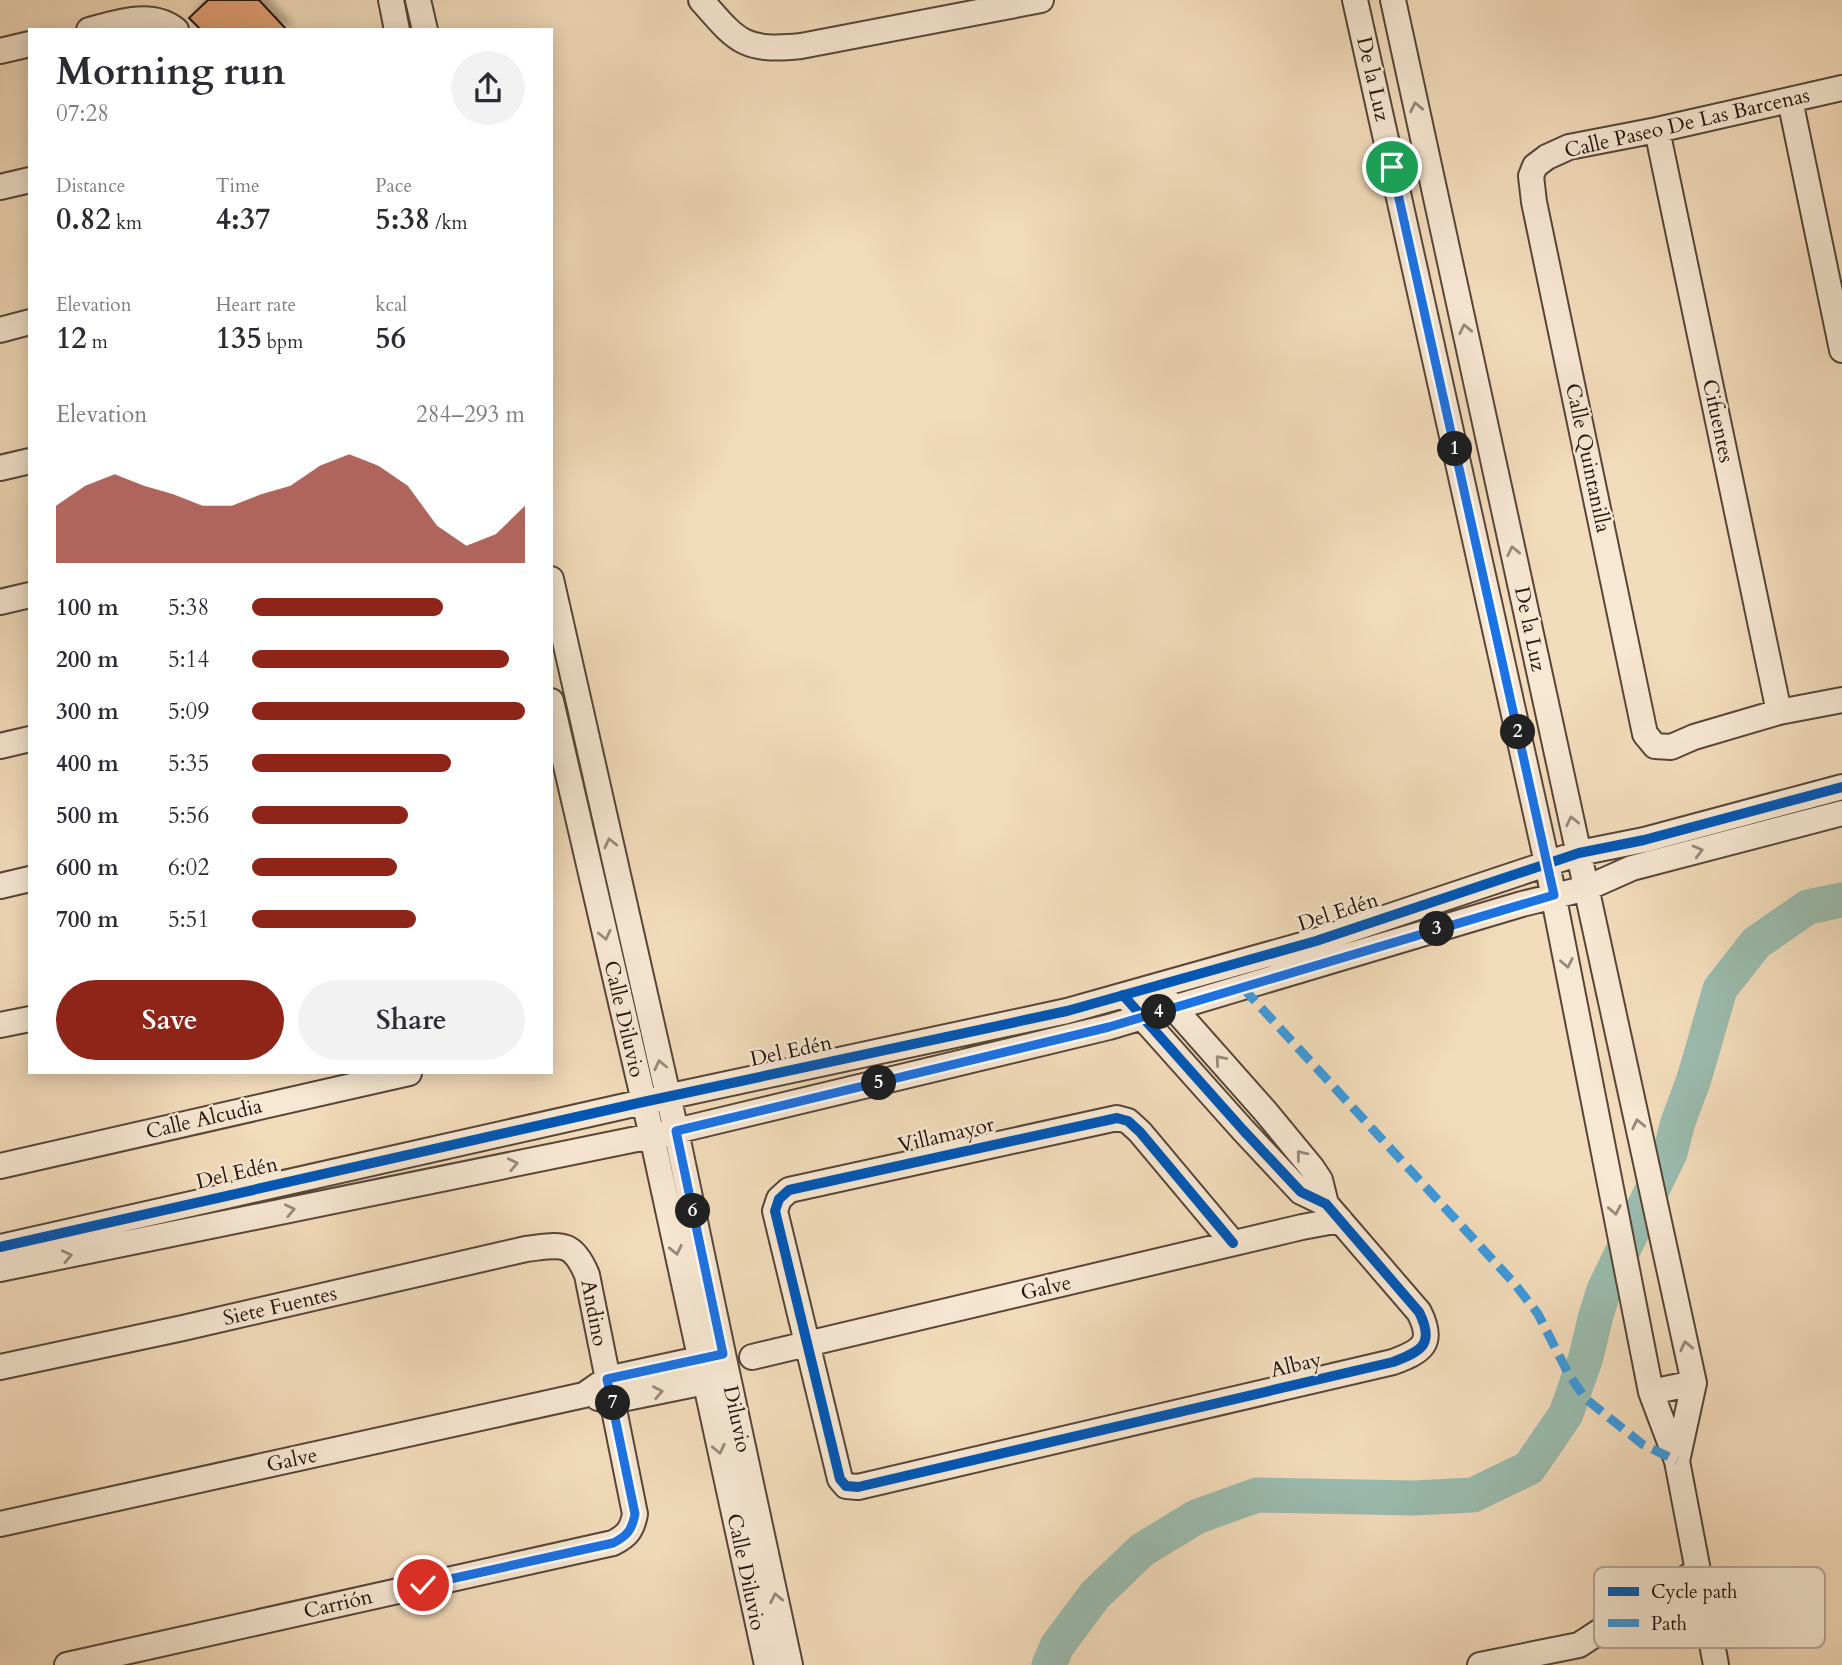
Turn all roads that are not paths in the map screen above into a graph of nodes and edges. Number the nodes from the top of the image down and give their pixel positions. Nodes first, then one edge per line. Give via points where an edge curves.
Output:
1 (391, 0) edge
2 (418, 0) edge
3 (701, 0) edge
4 (1041, 0) edge
5 (1355, 0) edge
6 (1393, 0) edge
7 (97, 28) edge
8 (174, 28) edge
9 (397, 28) edge
10 (425, 28) edge
11 (28, 44) edge
12 (0, 51) edge
13 (1842, 88) edge
14 (1790, 100) junction
15 (1657, 130) junction
16 (1535, 166) joint
17 (28, 180) edge
18 (0, 187) edge
19 (28, 323) edge
20 (0, 330) edge
21 (1842, 350) edge
22 (28, 461) edge
23 (0, 468) edge
24 (553, 588) edge
25 (28, 595) edge
26 (0, 602) edge
27 (1842, 700) edge
28 (553, 710) edge
29 (1779, 712) junction
30 (28, 739) edge
31 (0, 746) edge
32 (1842, 786) edge
33 (1842, 813) edge
34 (1579, 853) junction
35 (1547, 863) junction
36 (28, 879) edge
37 (0, 886) edge
38 (1587, 888) junction
39 (1554, 895) junction
40 (1155, 987) junction
41 (1123, 995) junction
42 (1174, 1008) junction
43 (1143, 1017) junction
44 (28, 1019) edge
45 (0, 1026) edge
46 (403, 1074) edge
47 (667, 1097) junction
48 (643, 1102) junction
49 (676, 1131) junction
50 (652, 1136) junction
51 (0, 1166) edge
52 (1333, 1212) junction
53 (1233, 1243) junction
54 (560, 1245) joint
55 (0, 1247) edge
56 (0, 1269) edge
57 (809, 1351) junction
58 (752, 1357) dead end
59 (0, 1367) edge
60 (713, 1368) junction
61 (1694, 1383) junction
62 (610, 1390) junction
63 (1651, 1392) junction
64 (1677, 1461) junction
65 (635, 1514) joint
66 (0, 1524) edge
67 (1697, 1567) edge
68 (1581, 1655) edge
69 (67, 1665) edge
70 (767, 1665) edge
71 (790, 1665) edge
72 (1480, 1665) edge

1 - 9 street
2 - 10 street
3 - 4 street via 742,41 775,49
5 - 35 street, De la Luz
34 -> 6 street, De la Luz
7 - 8 street via 143,19
11 - 12 street
13 - 14 street, Calle Paseo De Las Barcenas
14 - 15 street, Calle Paseo De Las Barcenas
14 - 21 street
15 - 16 street, Calle Paseo De Las Barcenas via 1569,148
15 - 29 street, Cifuentes
16 - 29 street, Calle Quintanilla via 1531,176 1537,216 1645,734 1655,747 1671,747
17 - 18 street
19 - 20 street
22 - 23 street
47 -> 24 street, Diluvio
25 - 26 street
27 - 29 street
28 -> 48 street, Calle Diluvio
30 - 31 street
32 - 34 street, Del Edén
38 -> 33 street, Del Edén via 1632,868
34 - 35 street, Del Edén
34 - 38 street, De la Luz
35 - 39 street, De la Luz
35 - 40 street, Del Edén via 1316,941
36 - 37 street
38 - 39 street, Del Edén
61 -> 38 street, De la Luz
39 - 42 street, Del Edén
39 -> 63 street, De la Luz
40 - 41 street, Del Edén
40 - 42 street, Albay
41 - 43 street, Albay
41 - 47 street, Del Edén
42 - 43 street, Del Edén
52 -> 42 street, Albay via 1312,1168
43 - 49 street, Del Edén
43 - 52 street, Albay via 1301,1192
44 - 45 street
46 - 51 street, Calle Alcudia
47 - 48 street, Del Edén
47 - 49 street, Diluvio
48 - 50 street, Calle Diluvio
48 - 55 street, Del Edén
49 - 50 street, Del Edén
49 - 60 street, Diluvio
56 -> 50 street, Del Edén
50 -> 60 street, Calle Diluvio
52 - 53 street, Galve via 1302,1227
52 - 57 street, Albay via 1419,1312 1426,1340 1411,1355 858,1487 846,1486 840,1479
53 - 57 street, Galve
53 - 57 street, Villamayor via 1140,1132 1117,1118 789,1190 775,1211
54 - 59 street, Siete Fuentes
54 - 62 street, Andino via 577,1256 587,1275
57 - 58 street, Galve
60 - 62 street
60 -> 70 street, Calle Diluvio
71 -> 60 street, Diluvio
61 - 63 street
61 - 64 street
62 - 65 street, Andino
62 - 66 street, Galve
63 - 64 street, De la Luz
64 - 67 street
65 - 69 street, Carrión via 633,1527 613,1543
68 - 72 street

